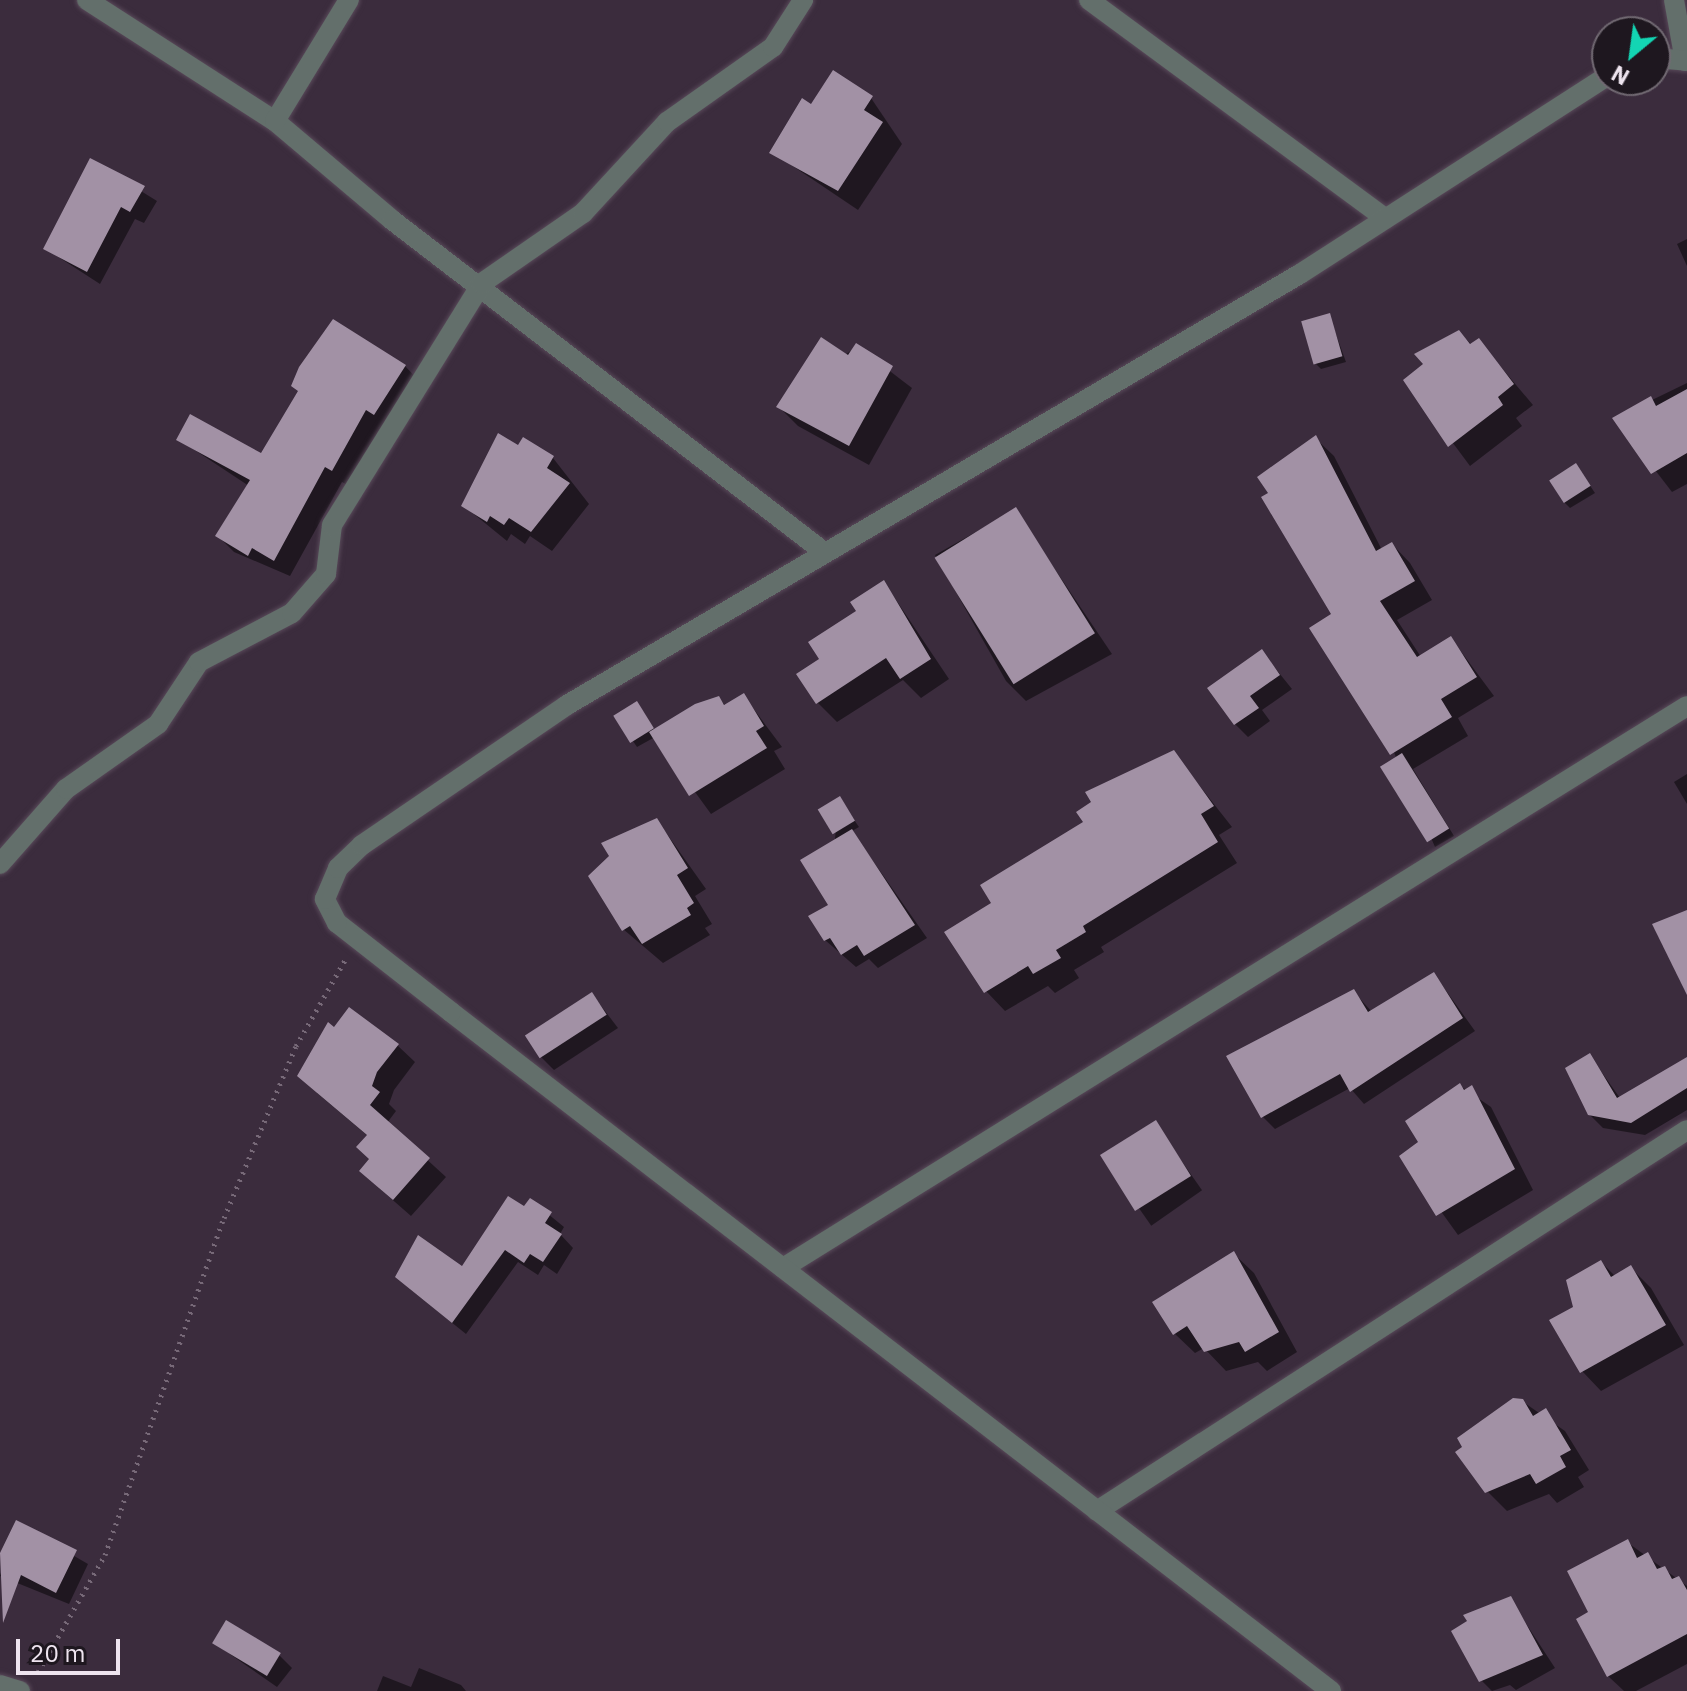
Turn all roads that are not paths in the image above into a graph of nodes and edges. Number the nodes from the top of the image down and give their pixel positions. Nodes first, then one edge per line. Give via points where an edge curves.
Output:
1 (87, 0) edge
2 (349, 0) edge
3 (803, 0) edge
4 (1089, 0) edge
5 (1674, 0) edge
6 (1686, 61) edge
7 (1591, 86) edge
8 (275, 121) junction
9 (1385, 218) junction
10 (482, 283) junction
11 (824, 552) junction
12 (1687, 706) edge
13 (0, 864) edge
14 (1687, 1130) edge
15 (783, 1268) junction
16 (1097, 1511) junction
17 (28, 1684) edge
18 (0, 1685) edge
19 (1331, 1691) edge

1 - 8 street
2 - 8 street
3 - 10 street via 773,47 667,122 583,213
4 - 9 street
5 - 6 street
7 - 9 street
8 - 10 street via 392,220
9 - 11 street
10 - 11 street
10 - 13 street via 332,525 326,574 292,613 199,662 158,724 66,789
11 - 15 street via 567,705 362,845 338,868 325,899 337,923
12 - 15 street
14 - 16 street
15 - 16 street
16 - 19 street
17 - 18 street

